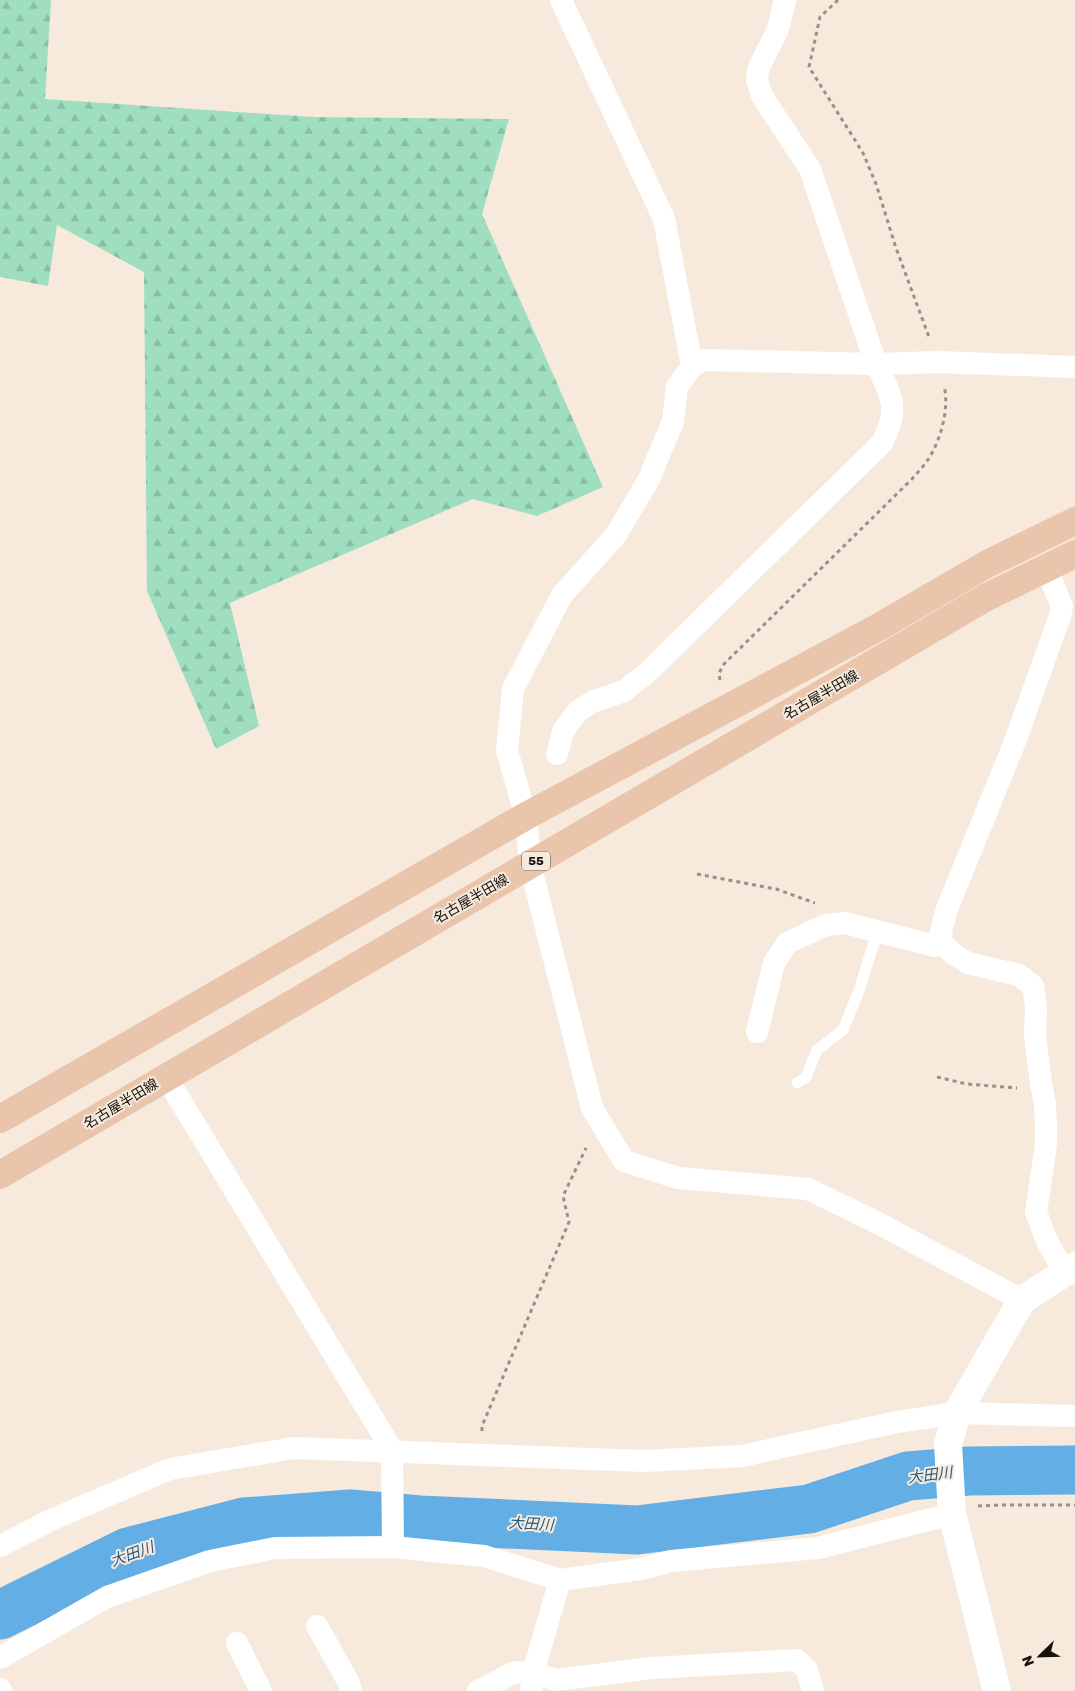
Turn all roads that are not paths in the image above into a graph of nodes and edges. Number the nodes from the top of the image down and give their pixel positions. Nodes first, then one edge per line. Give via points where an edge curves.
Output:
1 (561, 0) edge
2 (785, 0) edge
3 (876, 364) junction
4 (692, 366) junction
5 (1075, 367) edge
6 (1075, 521) edge
7 (1075, 554) edge
8 (1046, 568) junction
9 (557, 754) dead end
10 (526, 816) junction
11 (530, 864) junction
12 (882, 932) junction
13 (942, 944) junction
14 (757, 1032) dead end
15 (166, 1077) junction
16 (797, 1083) dead end
17 (0, 1119) edge
18 (0, 1176) edge
19 (1069, 1269) edge
20 (1022, 1300) junction
21 (956, 1413) junction
22 (1075, 1416) edge
23 (392, 1450) junction
24 (952, 1509) junction
25 (0, 1546) edge
26 (393, 1547) junction
27 (560, 1580) junction
28 (317, 1626) dead end
29 (237, 1643) dead end
30 (0, 1658) edge
31 (532, 1682) edge
32 (617, 1682) edge
33 (260, 1691) edge
34 (351, 1691) edge
35 (478, 1691) edge
36 (812, 1691) edge
37 (997, 1691) edge

1 - 4 street via 664,219
2 - 3 street via 778,29 759,67 757,79 762,96 810,169
3 - 4 street via 704,360
3 - 5 street via 938,362
3 - 9 street via 894,408 890,429 882,443 648,672 624,691 592,702 578,711 563,731
4 - 10 street via 677,387 673,421 649,479 616,535 562,595 513,689 507,751
6 - 10 main road via 987,564 877,628
7 - 8 main road, 名古屋半田線 / 55
8 - 11 main road, 名古屋半田線 / 55 via 985,598
8 - 13 street via 1062,606 1060,616 1014,744 947,909 941,931
10 - 11 street
10 - 17 main road
11 - 15 main road, 名古屋半田線 / 55
11 - 20 street via 592,1108 624,1161 678,1178 808,1189
12 - 13 street via 935,946
12 - 14 street via 845,923 826,925 787,943 774,963
12 - 16 lane via 872,945 860,988 842,1030 817,1050 806,1077
13 - 19 street via 968,963 1019,975 1033,986 1046,1145 1036,1212 1047,1241
15 - 18 main road, 名古屋半田線 / 55
15 - 23 street
19 - 20 street
20 - 21 street
21 - 22 street
21 - 23 street via 897,1422 742,1456 644,1461
21 - 24 street via 948,1444
23 - 25 street via 294,1448 170,1469 53,1519
23 - 26 street
24 - 27 street via 818,1548 671,1561 641,1570
24 - 37 street
26 - 27 street via 484,1556
26 - 30 street via 275,1548 210,1561 107,1597
27 - 31 street
28 - 34 street
29 - 33 street
31 - 32 street
31 - 35 street via 515,1672
32 - 36 street via 652,1668 797,1660 807,1670

